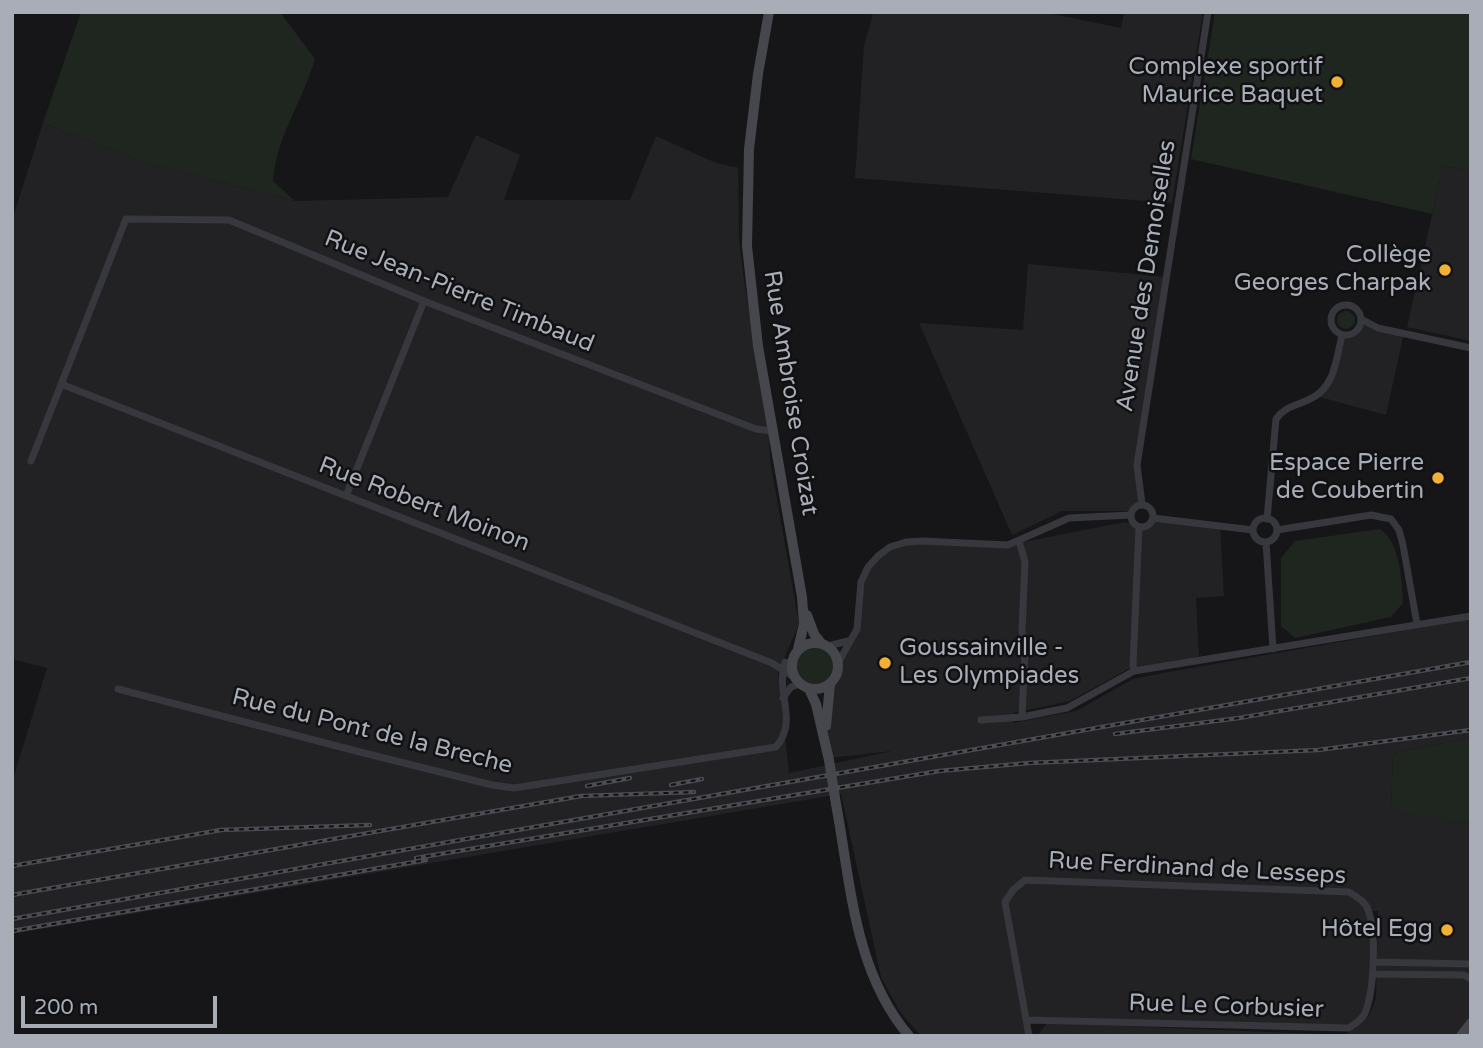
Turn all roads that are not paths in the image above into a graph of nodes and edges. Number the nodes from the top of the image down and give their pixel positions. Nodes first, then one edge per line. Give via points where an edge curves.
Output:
1 (769, 12) edge
2 (1208, 12) edge
3 (424, 301) junction
4 (1361, 319) junction
5 (1342, 335) junction
6 (1471, 348) edge
7 (61, 384) junction
8 (773, 431) junction
9 (31, 461) dead end
10 (345, 496) junction
11 (1142, 505) junction
12 (1130, 515) junction
13 (1153, 518) junction
14 (1267, 519) junction
15 (1139, 527) junction
16 (1254, 530) junction
17 (1277, 530) junction
18 (1019, 541) junction
19 (1266, 542) junction
20 (802, 597) junction
21 (1471, 616) edge
22 (1417, 624) junction
23 (849, 641) junction
24 (824, 645) junction
25 (1273, 649) junction
26 (792, 657) junction
27 (772, 663) junction
28 (838, 663) junction
29 (782, 671) junction
30 (1135, 671) junction
31 (801, 683) junction
32 (830, 684) junction
33 (118, 689) dead end
34 (783, 699) junction
35 (1022, 717) junction
36 (981, 720) dead end
37 (827, 748) junction
38 (1374, 962) junction
39 (1430, 963) junction
40 (1471, 964) edge
41 (1373, 974) junction
42 (1429, 975) junction
43 (1471, 979) edge
44 (1028, 1020) junction
45 (1471, 1025) edge
46 (909, 1036) edge
47 (1029, 1036) edge
48 (1464, 1036) edge

1 - 8 main road, Rue Ambroise Croizat via 755,94 747,195 751,293
2 - 11 street, Avenue des Demoiselles via 1137,465
3 - 7 street, Rue Jean-Pierre Timbaud via 229,220 126,219
3 - 8 street, Rue Jean-Pierre Timbaud via 756,429
3 - 10 street
4 - 5 street via 1356,332
4 - 5 street via 1357,310 1348,306 1335,310 1331,322
4 - 6 street via 1378,328
5 - 14 street via 1326,387 1310,400 1285,409 1276,419
7 - 9 street
7 - 10 street, Rue Robert Moinon
8 - 20 main road, Rue Ambroise Croizat
10 - 27 street, Rue Robert Moinon
11 - 12 street
11 - 13 street via 1152,510
12 - 15 street
12 - 18 street via 1069,518
13 - 15 street via 1146,527
13 - 16 street
14 - 16 street via 1256,523
14 - 17 street
15 - 30 street
16 - 19 street via 1258,540
17 - 19 street
17 - 22 street via 1371,514 1391,519 1403,545
18 - 23 street via 1008,545 906,542 890,547 868,567 861,582 857,629
18 - 35 street via 1025,562
19 - 25 street
20 - 24 main road via 812,629
20 - 26 main road via 804,624
21 - 22 street
22 - 25 street
23 - 24 street
23 - 28 street
24 - 26 main road via 807,644
24 - 28 main road
25 - 30 street
26 - 27 street, Rue Robert Moinon
26 - 29 street, Rue du Pont de la Breche
26 - 31 main road via 792,670
27 - 29 street, Rue Robert Moinon
28 - 32 main road
29 - 31 street, Rue Robert Moinon
29 - 34 street, Rue du Pont de la Breche
30 - 35 street via 1067,708
31 - 32 main road via 820,689
31 - 34 street via 791,687
31 - 37 main road via 816,704
32 - 37 main road
33 - 34 street, Rue du Pont de la Breche via 514,788 776,747 788,726
35 - 36 street
37 - 46 main road, bridge via 867,964 884,1002
38 - 39 street
38 - 41 street, Rue Le Corbusier
38 - 44 street, Rue Ferdinand de Lesseps via 1369,911 1349,892 1025,880 1005,902
39 - 40 street
39 - 42 street
41 - 42 street
41 - 44 street, Rue Le Corbusier via 1365,1013 1343,1029
42 - 43 street
44 - 47 street
45 - 48 main road

